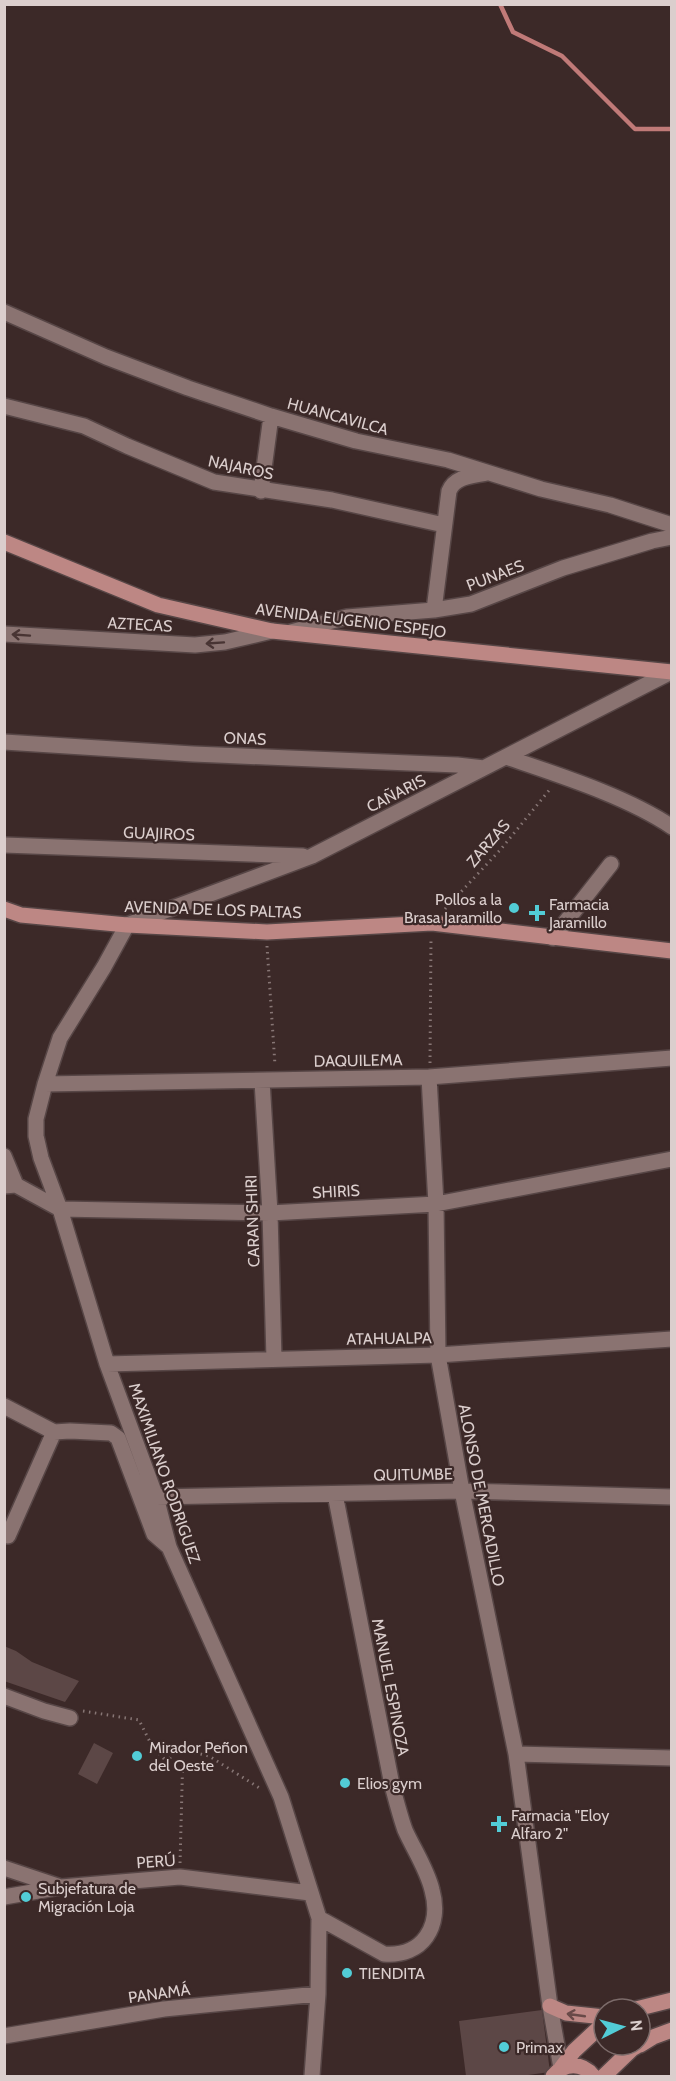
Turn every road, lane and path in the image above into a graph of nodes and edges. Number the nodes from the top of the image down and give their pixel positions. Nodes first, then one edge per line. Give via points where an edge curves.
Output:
1 (4, 312) edge
2 (4, 406) edge
3 (271, 416) junction
4 (489, 472) junction
5 (261, 490) junction
6 (444, 525) junction
7 (672, 525) edge
8 (672, 537) edge
9 (4, 542) edge
10 (434, 610) junction
11 (272, 631) junction
12 (291, 632) junction
13 (4, 634) edge
14 (671, 672) edge
15 (4, 742) edge
16 (506, 757) junction
17 (484, 768) junction
18 (561, 776) junction
19 (672, 827) edge
20 (4, 845) edge
21 (312, 856) junction
22 (611, 864) dead end
23 (4, 909) edge
24 (432, 923) junction
25 (127, 925) junction
26 (267, 932) junction
27 (553, 938) junction
28 (672, 951) edge
29 (672, 1058) edge
30 (429, 1077) junction
31 (269, 1080) junction
32 (45, 1084) junction
33 (4, 1156) edge
34 (672, 1159) edge
35 (10, 1186) edge
36 (436, 1204) junction
37 (60, 1209) junction
38 (270, 1213) junction
39 (672, 1339) edge
40 (438, 1355) junction
41 (274, 1359) junction
42 (107, 1364) junction
43 (4, 1406) edge
44 (54, 1432) junction
45 (462, 1491) junction
46 (335, 1494) junction
47 (156, 1497) junction
48 (672, 1497) edge
49 (6, 1535) edge
50 (169, 1547) junction
51 (4, 1696) edge
52 (70, 1718) joint
53 (183, 1750) junction
54 (516, 1754) junction
55 (672, 1758) edge
56 (282, 1797) junction
57 (4, 1868) edge
58 (180, 1877) junction
59 (61, 1887) junction
60 (310, 1893) junction
61 (4, 1897) edge
62 (319, 1918) junction
63 (318, 1994) junction
64 (672, 2000) edge
65 (652, 2005) edge
66 (550, 2006) junction
67 (592, 2016) edge
68 (672, 2030) edge
69 (592, 2034) edge
70 (4, 2036) edge
71 (652, 2038) edge
72 (624, 2057) edge
73 (557, 2072) edge
74 (312, 2076) edge
75 (593, 2076) edge
76 (604, 2076) edge

1 - 3 street, HUANCAVILCA via 106,357
2 - 5 street, NAJAROS via 84,426 214,482
3 - 4 street, HUANCAVILCA via 356,441
3 - 5 street
4 - 6 street via 461,478 452,485
4 - 7 street, HUANCAVILCA
5 - 6 street, NAJAROS via 332,500
6 - 10 street
8 - 10 street, PUNAES via 563,568 471,604
9 - 11 main road, AVENIDA EUGENIO ESPEJO via 158,605
10 - 12 street, PUNAES via 347,617
11 - 12 main road, AVENIDA EUGENIO ESPEJO
11 -> 13 street, AZTECAS via 195,645
12 - 14 main road, AVENIDA EUGENIO ESPEJO
14 - 16 street, CAÑARIS
15 - 17 street, ONAS
16 - 17 street, CAÑARIS
16 - 18 street
17 - 21 street, CAÑARIS
18 - 19 street via 652,814
18 - 24 path, ZARZAS via 501,849
20 - 21 street, GUAJIROS
21 - 25 street, CAÑARIS
22 - 27 street
23 - 25 main road, AVENIDA DE LOS PALTAS via 21,915
24 - 26 main road, AVENIDA DE LOS PALTAS
24 - 27 main road, AVENIDA DE LOS PALTAS
24 - 30 path
25 - 26 main road, AVENIDA DE LOS PALTAS
25 - 32 street, MAXIMILIANO RODRIGUEZ via 60,1038
26 - 31 path
27 - 28 main road, AVENIDA DE LOS PALTAS
29 - 30 street, DAQUILEMA
30 - 31 street, DAQUILEMA
30 - 36 street, ALONSO DE MERCADILLO
31 - 32 street, DAQUILEMA
31 - 38 street, CARAN SHIRI
32 - 37 street, MAXIMILIANO RODRIGUEZ via 36,1136
33 - 35 street
34 - 36 street, SHIRIS
35 - 37 street, SHIRIS
36 - 38 street, SHIRIS
36 - 40 street, ALONSO DE MERCADILLO
37 - 38 street, SHIRIS
37 - 42 street, MAXIMILIANO RODRIGUEZ
38 - 41 street, CARAN SHIRI
39 - 40 street, ATAHUALPA
40 - 41 street, ATAHUALPA
40 - 45 street, ALONSO DE MERCADILLO
41 - 42 street, ATAHUALPA
42 - 47 street, MAXIMILIANO RODRIGUEZ
43 - 44 street
44 - 49 street
44 - 50 street via 111,1433 118,1438 154,1534
45 - 46 street, QUITUMBE
45 - 48 street, QUITUMBE
45 - 54 street, ALONSO DE MERCADILLO
46 - 47 street, QUITUMBE
46 - 62 street, MANUEL ESPINOZA via 392,1785 405,1828 432,1889 435,1907 433,1924 425,1940 410,1952 396,1955 384,1954
47 - 50 street, MAXIMILIANO RODRIGUEZ
50 - 56 street, MAXIMILIANO RODRIGUEZ
51 - 52 street
52 - 53 path via 77,1710 140,1720 152,1746 168,1763 174,1748
53 - 56 path via 209,1756 272,1795
53 - 58 path
54 - 55 street
54 - 66 street, ALONSO DE MERCADILLO
56 - 60 street, MAXIMILIANO RODRIGUEZ
57 - 59 street
58 - 59 street, PERÚ
58 - 60 street, PERÚ
59 - 61 street, PERÚ
60 - 62 street, MAXIMILIANO RODRIGUEZ
62 - 63 street, MAXIMILIANO RODRIGUEZ
63 - 70 street, PANAMÁ via 165,2009
63 - 74 street, MAXIMILIANO RODRIGUEZ
64 - 65 main road
67 -> 66 main road via 566,2013
66 - 73 street, ALONSO DE MERCADILLO
68 - 71 main road
69 - 73 main road
72 - 76 main road
73 - 75 main road via 571,2065 582,2067

